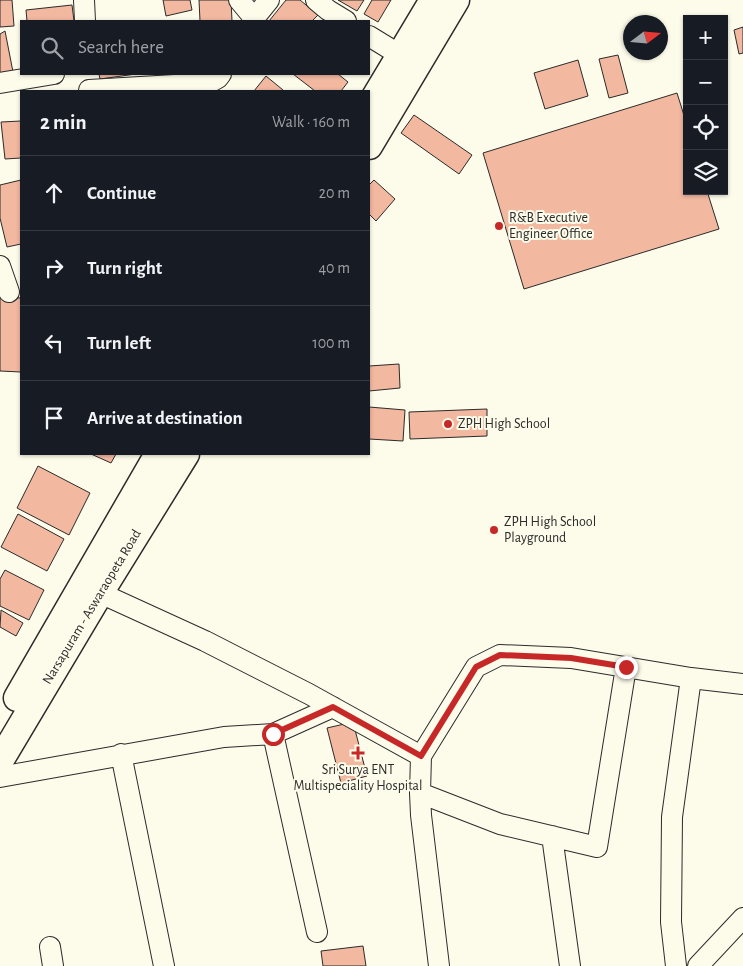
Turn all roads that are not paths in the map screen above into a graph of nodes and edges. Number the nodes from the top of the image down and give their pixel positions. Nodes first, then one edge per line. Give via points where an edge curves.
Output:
1 (84, 0) edge
2 (239, 0) edge
3 (269, 0) edge
4 (316, 0) edge
5 (434, 0) edge
6 (456, 0) edge
7 (85, 20) edge
8 (253, 20) edge
9 (344, 20) edge
10 (370, 37) edge
11 (400, 55) junction
12 (48, 75) edge
13 (220, 75) edge
14 (0, 83) edge
15 (89, 85) edge
16 (370, 105) edge
17 (370, 144) edge
18 (0, 266) edge
19 (10, 291) edge
20 (158, 455) edge
21 (185, 455) edge
22 (91, 588) junction
23 (626, 667) junction
24 (691, 678) junction
25 (743, 684) edge
26 (333, 707) junction
27 (0, 727) edge
28 (273, 734) junction
29 (121, 754) junction
30 (421, 756) junction
31 (0, 761) edge
32 (0, 777) edge
33 (420, 793) junction
34 (552, 836) junction
35 (743, 918) edge
36 (317, 932) dead end
37 (164, 966) edge
38 (438, 966) edge
39 (570, 966) edge
40 (676, 966) edge
41 (698, 966) edge

1 - 7 street
2 - 8 street
3 - 8 street
4 - 9 street
5 - 11 main road
6 - 17 main road
10 - 11 street
11 - 16 main road
12 - 14 street
13 - 15 street via 209,83
18 - 19 street
20 - 22 main road, Narsapuram - Aswaraopeta Road
21 - 22 main road, Narsapuram - Aswaraopeta Road
22 - 26 street via 205,641
22 - 27 main road, Narsapuram - Aswaraopeta Road
22 - 31 main road, Narsapuram - Aswaraopeta Road
23 - 24 street
23 - 30 street via 571,658 500,655 476,667
23 - 34 street via 597,847
24 - 25 street
24 - 40 street via 672,817 671,922
26 - 28 street
26 - 30 street
28 - 29 street via 224,737
28 - 36 street
29 - 32 street
29 - 37 street
30 - 33 street
33 - 34 street via 500,824
33 - 38 street
34 - 39 street
35 - 41 street

